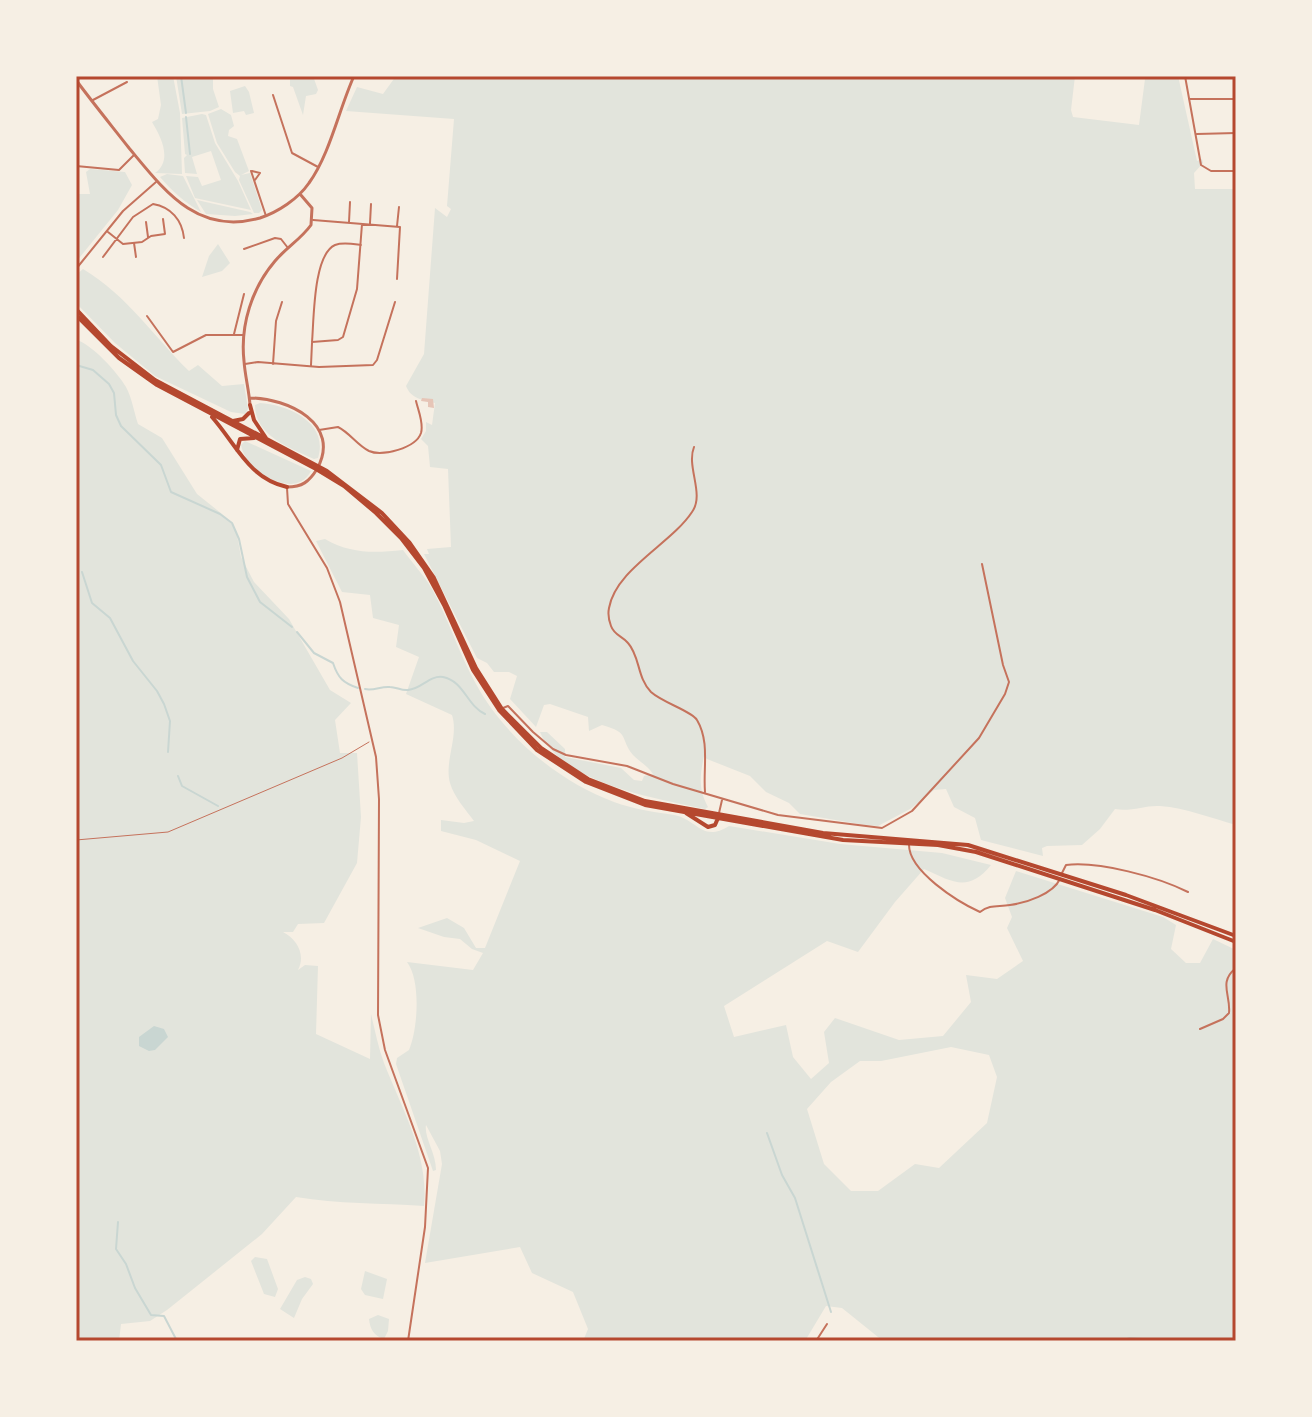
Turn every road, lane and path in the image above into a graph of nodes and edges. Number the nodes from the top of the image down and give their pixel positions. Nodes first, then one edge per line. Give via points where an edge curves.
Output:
1 (354, 76) edge
2 (1185, 76) edge
3 (76, 80) edge
4 (127, 82) dead end
5 (273, 95) dead end
6 (1189, 99) junction
7 (1236, 99) edge
8 (92, 101) junction
9 (1236, 133) edge
10 (1195, 134) junction
11 (135, 154) junction
12 (76, 166) edge
13 (319, 167) junction
14 (1236, 171) edge
15 (157, 181) junction
16 (254, 181) dead end
17 (300, 194) junction
18 (350, 202) dead end
19 (371, 204) dead end
20 (399, 207) dead end
21 (266, 216) junction
22 (163, 219) dead end
23 (313, 220) junction
24 (146, 222) dead end
25 (349, 223) junction
26 (362, 224) junction
27 (369, 225) junction
28 (397, 227) junction
29 (107, 232) junction
30 (148, 238) junction
31 (184, 238) dead end
32 (116, 239) junction
33 (134, 243) junction
34 (361, 245) junction
35 (288, 248) junction
36 (244, 249) dead end
37 (103, 257) dead end
38 (136, 257) dead end
39 (76, 269) edge
40 (397, 279) dead end
41 (244, 294) dead end
42 (282, 302) dead end
43 (395, 302) dead end
44 (76, 312) edge
45 (147, 316) dead end
46 (234, 335) junction
47 (243, 335) junction
48 (312, 342) junction
49 (244, 364) junction
50 (273, 364) junction
51 (311, 366) junction
52 (250, 398) junction
53 (416, 401) dead end
54 (250, 408) junction
55 (208, 413) junction
56 (230, 420) junction
57 (319, 430) junction
58 (256, 438) junction
59 (268, 440) junction
60 (694, 447) dead end
61 (237, 452) junction
62 (307, 462) junction
63 (327, 473) junction
64 (287, 487) junction
65 (982, 564) dead end
66 (502, 709) junction
67 (373, 740) junction
68 (705, 793) junction
69 (723, 798) junction
70 (684, 812) junction
71 (719, 817) junction
72 (76, 840) edge
73 (910, 844) junction
74 (1060, 876) junction
75 (1188, 892) dead end
76 (1236, 939) edge
77 (1236, 968) edge
78 (1200, 1029) dead end
79 (827, 1324) dead end
80 (408, 1341) edge
81 (816, 1341) edge

1 - 13 street
2 - 6 street
3 - 8 street
4 - 8 street
5 - 13 street via 292,153
6 - 7 street
6 - 10 street
8 - 11 street
9 - 10 street
10 - 14 street via 1200,162 1207,170
11 - 12 street via 119,170
11 - 15 street
13 - 17 street
15 - 21 street via 179,203 211,219
15 - 29 street
16 - 21 street
17 - 21 street
17 - 23 street via 312,208
18 - 25 street
19 - 27 street
20 - 28 street
22 - 30 street via 165,234
23 - 25 street
23 - 35 street
24 - 30 street
25 - 26 street
26 - 27 street
26 - 34 street
27 - 28 street
28 - 40 street
29 - 32 street
29 - 39 street
30 - 33 street
31 - 32 street via 180,219 156,204 143,208
32 - 33 street
32 - 37 street
33 - 38 street
34 - 48 street via 357,289 343,337
34 - 48 street via 338,243 327,251 316,285
35 - 36 street via 275,238
35 - 47 street via 256,290
41 - 46 street
42 - 50 street
43 - 51 street via 375,363
44 - 55 highway via 134,369
44 - 56 highway via 145,373
45 - 46 street via 173,352 206,335
46 - 47 street
47 - 49 street
48 - 51 street
49 - 50 street
49 - 52 street
50 - 51 street
52 - 54 street
52 - 57 street via 293,407
53 - 57 street via 420,435 390,452 369,450 338,427
54 - 56 highway via 243,419
54 - 59 highway
55 - 58 highway
55 - 61 highway
56 - 59 highway
57 - 64 street via 325,443 323,459 309,480
58 - 61 highway via 240,439
58 - 62 highway
59 - 62 highway
60 - 68 street via 695,509 624,579 608,613 613,631 630,645 649,690 696,717 705,745
61 - 64 highway via 259,475
62 - 63 highway
63 - 66 highway via 382,513 418,554
63 - 70 highway via 376,513 416,558 479,680 525,738 561,768 597,788
64 - 67 street via 288,504 327,568 340,602
65 - 69 street via 1009,682 979,738 912,811 882,828 867,828 778,815
66 - 68 street via 508,706 559,753 627,766
66 - 71 highway via 541,748 588,779 645,801
67 - 72 lane via 168,832
67 - 80 street via 379,799 378,1015 385,1050 428,1168
68 - 69 street
69 - 71 street
70 - 71 highway
70 - 71 highway via 708,827
71 - 73 highway via 843,840
71 - 74 highway via 835,835 954,843
73 - 74 highway via 966,849
73 - 74 street via 912,857 941,890 980,912 1051,890
74 - 75 street via 1066,865 1087,864
74 - 76 highway
77 - 78 street via 1225,982 1229,1013
79 - 81 street

